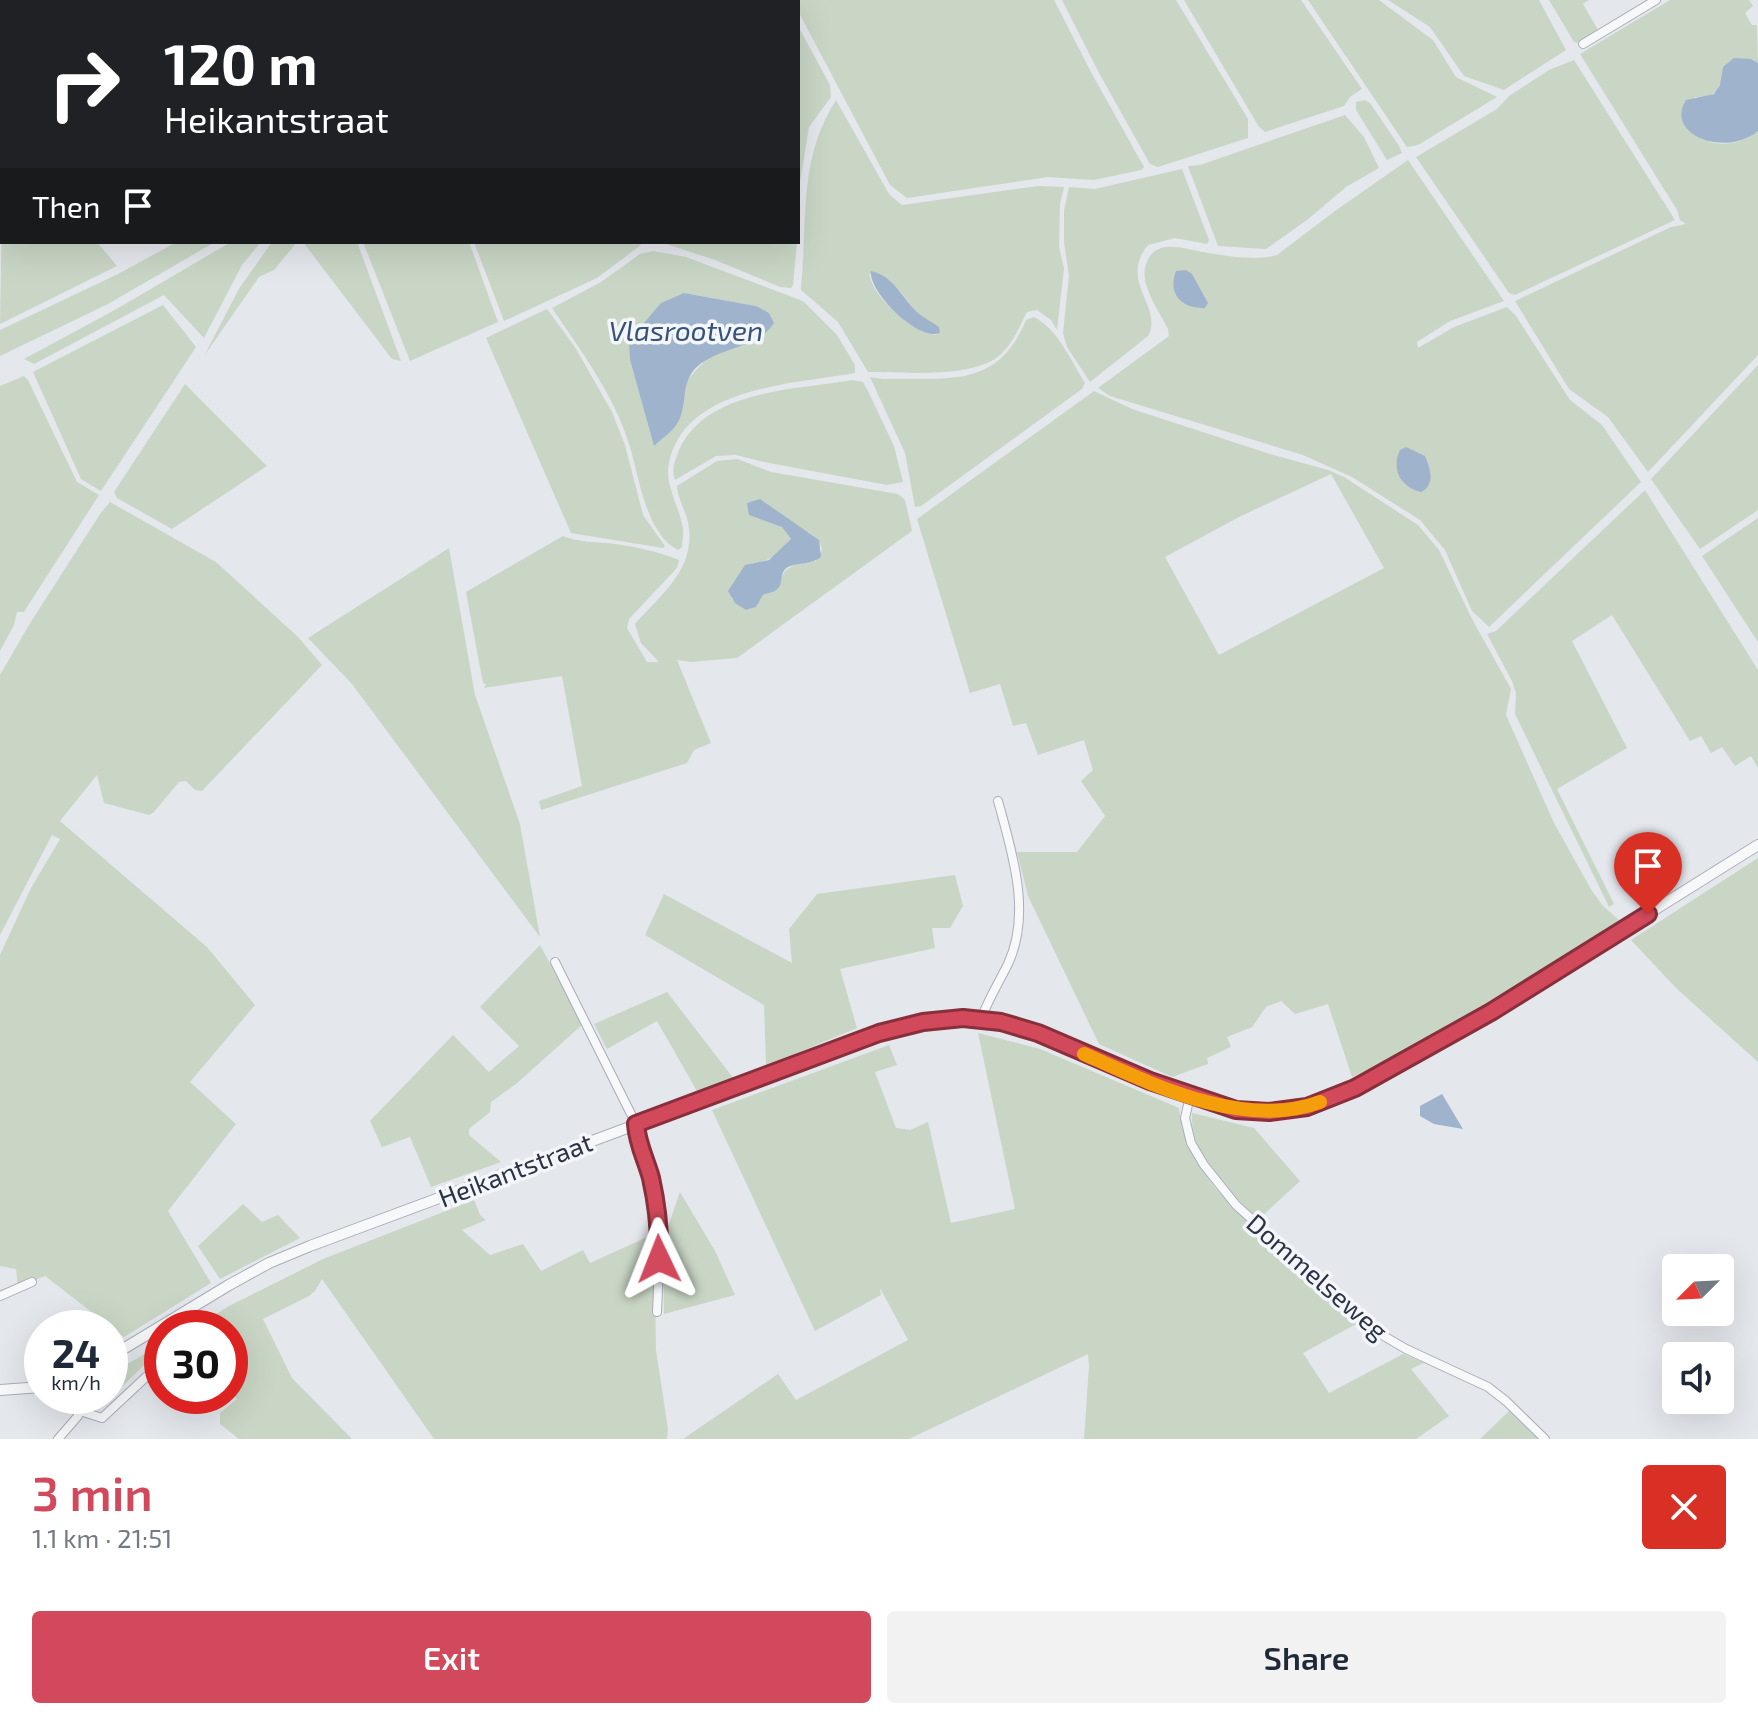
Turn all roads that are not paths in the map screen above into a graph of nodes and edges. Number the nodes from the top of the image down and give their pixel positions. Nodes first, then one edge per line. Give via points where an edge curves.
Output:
1 (1656, 0) edge
2 (1583, 44) dead end
3 (998, 801) dead end
4 (1758, 845) edge
5 (555, 962) dead end
6 (981, 1019) junction
7 (1190, 1096) junction
8 (636, 1124) junction
9 (32, 1282) dead end
10 (0, 1296) edge
11 (657, 1312) dead end
12 (128, 1345) edge
13 (144, 1379) edge
14 (24, 1388) edge
15 (0, 1390) edge
16 (128, 1394) edge
17 (79, 1414) edge
18 (58, 1439) edge
19 (1545, 1439) edge

1 - 2 street
3 - 6 street via 1020,892 1008,963
4 - 7 street, Heikantstraat via 1491,1012 1355,1088 1307,1107 1269,1112 1236,1110
5 - 8 street
6 - 7 street, Heikantstraat via 1038,1033
6 - 8 street, Heikantstraat via 901,1026
7 - 19 street, Dommelseweg via 1185,1118 1191,1143 1236,1205 1377,1332 1488,1387
8 - 11 street via 660,1233
8 - 12 street, Heikantstraat via 269,1263
9 - 10 street
13 - 16 street
14 - 15 street
17 - 18 street

